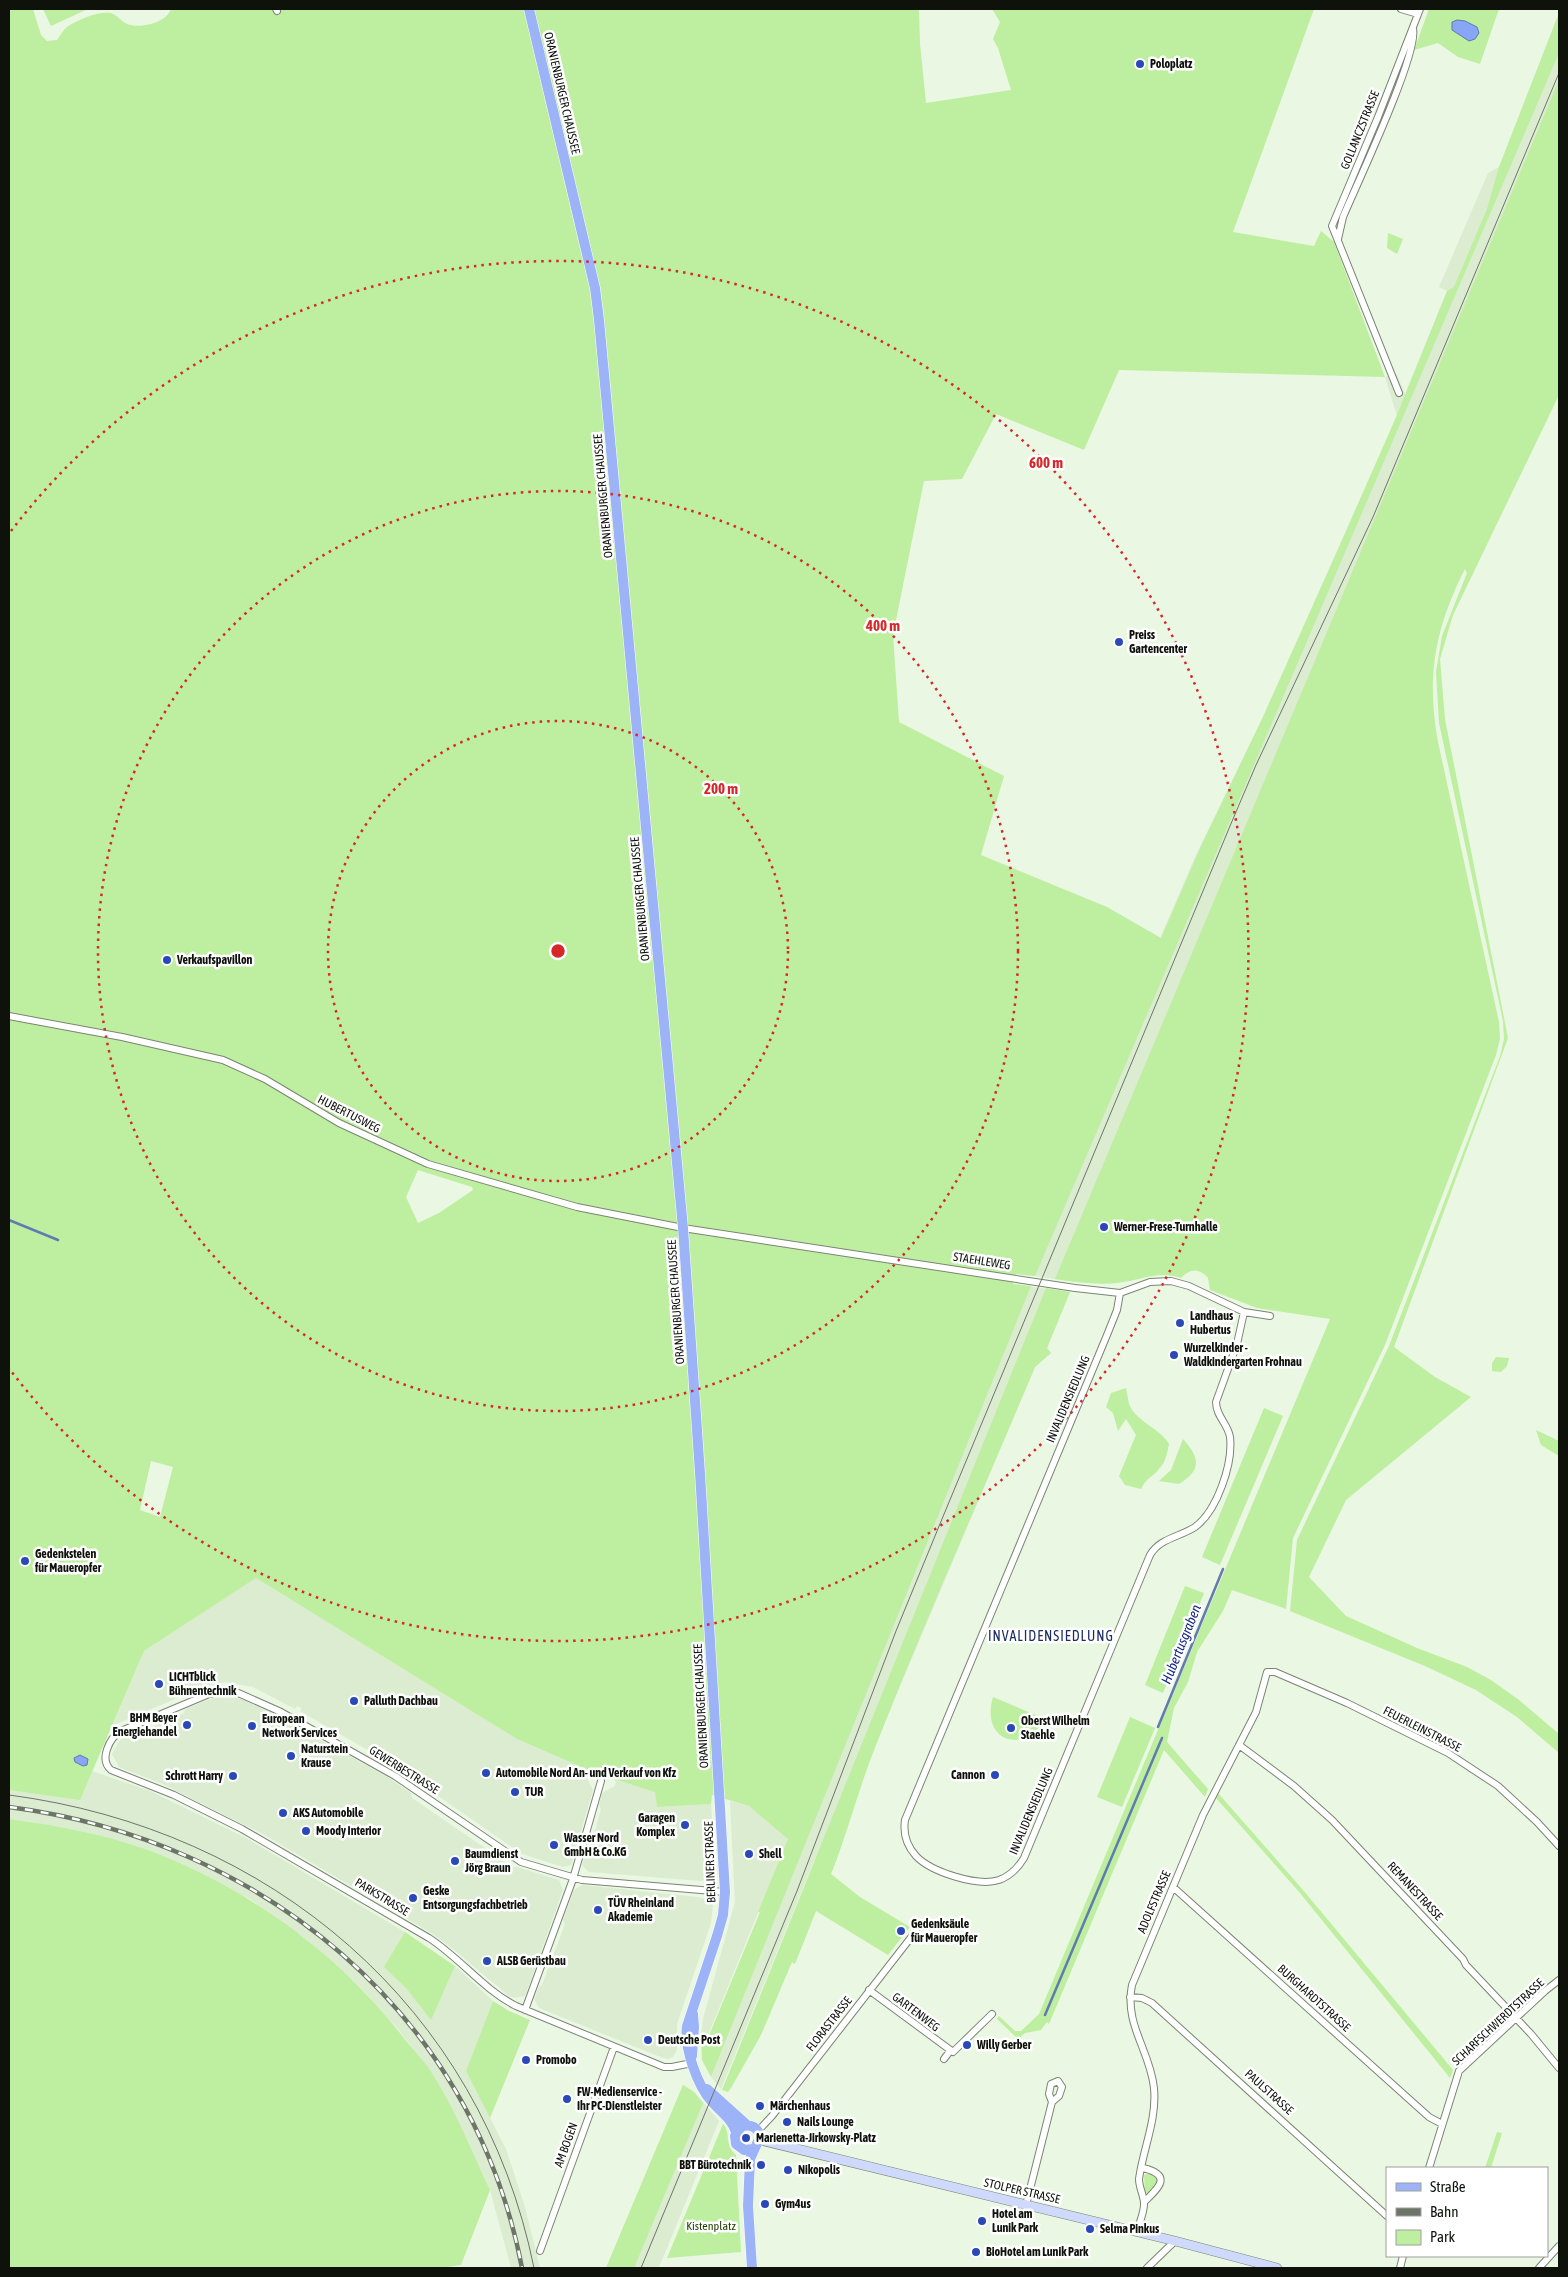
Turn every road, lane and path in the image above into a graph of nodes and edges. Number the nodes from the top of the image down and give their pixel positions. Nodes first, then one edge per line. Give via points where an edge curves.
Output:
1 (530, 9) edge
2 (1401, 9) edge
3 (1419, 12) edge
4 (1400, 393) dead end
5 (9, 1016) edge
6 (683, 1228) junction
7 (1120, 1293) junction
8 (1244, 1312) junction
9 (1270, 1316) dead end
10 (1282, 1675) joint
11 (1239, 1744) junction
12 (110, 1769) joint
13 (601, 1781) dead end
14 (719, 1795) joint
15 (1559, 1846) edge
16 (573, 1878) junction
17 (1173, 1887) junction
18 (726, 1892) junction
19 (916, 1930) dead end
20 (1559, 1980) edge
21 (869, 1990) junction
22 (1130, 1997) junction
23 (525, 2010) junction
24 (992, 2014) dead end
25 (1517, 2018) junction
26 (614, 2047) junction
27 (950, 2051) junction
28 (944, 2059) dead end
29 (692, 2061) junction
30 (1559, 2068) edge
31 (704, 2087) junction
32 (1052, 2102) dead end
33 (1442, 2124) junction
34 (747, 2125) junction
35 (736, 2132) junction
36 (759, 2136) junction
37 (739, 2147) junction
38 (753, 2149) junction
39 (1429, 2167) edge
40 (1143, 2168) junction
41 (1144, 2202) junction
42 (1026, 2204) junction
43 (748, 2206) junction
44 (1386, 2215) edge
45 (1137, 2232) junction
46 (1175, 2241) junction
47 (1559, 2246) edge
48 (540, 2251) dead end
49 (752, 2268) edge
50 (1147, 2268) edge
51 (1276, 2268) edge
52 (1539, 2268) edge

1 - 6 main road, ORANIENBURGER CHAUSSEE via 595,288
2 - 3 street
3 - 4 street, GOLLANCZSTRASSE via 1403,73 1343,216 1338,239
5 - 6 street, HUBERTUSWEG via 223,1060 265,1079 339,1123 428,1164 577,1207
6 - 7 street, STAEHLEWEG
6 - 14 main road, ORANIENBURGER CHAUSSEE
7 - 8 street, STAEHLEWEG via 1150,1282 1171,1281
7 - 8 street, INVALIDENSIEDLUNG via 1106,1338 905,1820 907,1840 917,1856 948,1874 975,1882 1004,1878 1024,1858 1150,1554 1162,1542 1196,1526 1214,1503 1230,1456 1228,1432 1216,1402 1237,1344
8 - 9 street, STAEHLEWEG
10 - 11 street, ADOLFSTRASSE via 1271,1671 1265,1675 1256,1712
10 - 15 street, FEUERLEINSTRASSE via 1448,1753 1498,1786
11 - 17 street, ADOLFSTRASSE via 1209,1801
11 - 25 street, REMANESTRASSE via 1332,1820
12 - 16 street, GEWERBESTRASSE via 105,1762 106,1754 118,1733 209,1694 236,1692 281,1712 388,1772 518,1861
12 - 23 street, PARKSTRASSE via 174,1795 264,1841 436,1943 499,1995
13 - 16 street
14 - 18 main road, BERLINER STRASSE
16 - 18 street, GEWERBESTRASSE
16 - 23 street
17 - 22 street, ADOLFSTRASSE via 1134,1978
17 - 33 street, BURGHARDTSTRASSE via 1429,2117
18 - 29 main road, BERLINER STRASSE via 723,1915 693,2013
19 - 21 street, FLORASTRASSE
20 - 25 street, SCHARFSCHWERDTSTRASSE
21 - 27 street, GARTENWEG
21 - 36 street, FLORASTRASSE
22 - 40 street, ADOLFSTRASSE via 1131,2015 1150,2067 1154,2089 1154,2112
22 - 44 street, PAULSTRASSE via 1152,2003
23 - 26 street, PARKSTRASSE
24 - 27 street via 956,2050
25 - 30 street, REMANESTRASSE
25 - 33 street, SCHARFSCHWERDTSTRASSE via 1459,2071
26 - 29 street, PARKSTRASSE via 665,2067
26 - 48 street, AM BOGEN
27 - 28 street
29 - 31 main road, BERLINER STRASSE
31 - 34 main road, BERLINER STRASSE
31 - 35 main road, BERLINER STRASSE via 710,2099 733,2123
32 - 42 street
33 - 39 street, SCHARFSCHWERDTSTRASSE
34 - 35 main road
34 - 36 main road
35 - 37 main road via 735,2140
36 - 38 main road
36 - 42 main road, STOLPER STRASSE
37 - 38 main road
37 - 43 main road
38 - 43 main road
40 - 41 street, ADOLFSTRASSE via 1140,2187
40 - 41 street via 1156,2172 1161,2181 1157,2190
41 - 45 street
42 - 45 main road, STOLPER STRASSE
43 - 49 main road
45 - 46 main road, STOLPER STRASSE
46 - 50 street
46 - 51 main road, STOLPER STRASSE
47 - 52 street

